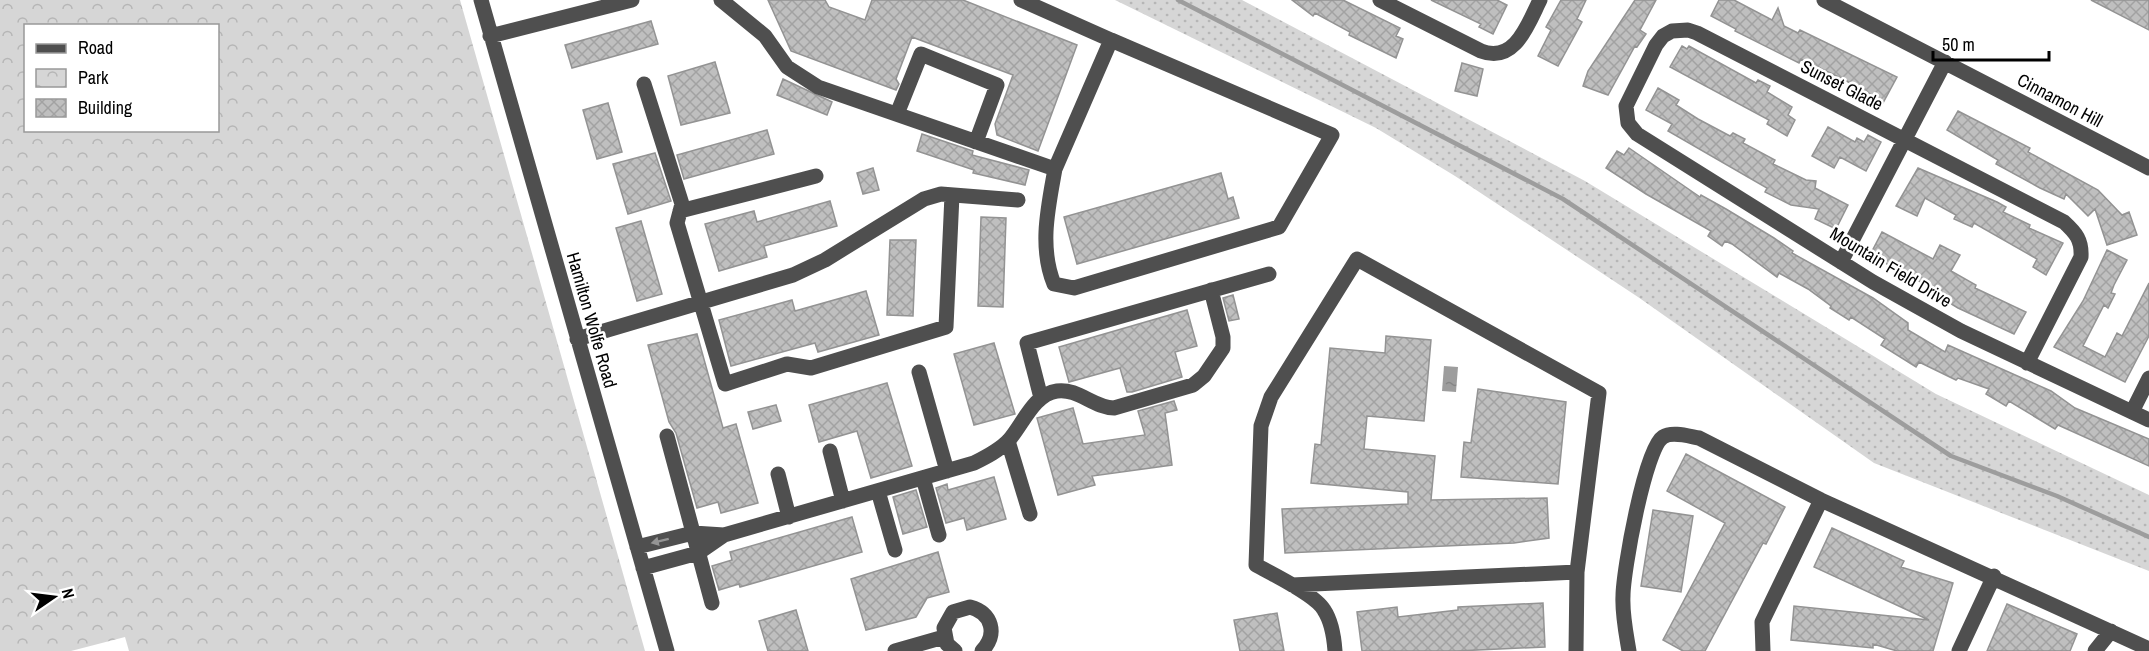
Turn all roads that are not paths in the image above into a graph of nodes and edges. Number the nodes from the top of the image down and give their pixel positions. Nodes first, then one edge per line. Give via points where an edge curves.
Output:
1 (481, 0) edge
2 (632, 0) edge
3 (721, 0) edge
4 (1021, 0) edge
5 (1380, 0) edge
6 (1540, 0) edge
7 (1824, 0) edge
8 (490, 36) junction
9 (1111, 40) junction
10 (1945, 62) junction
11 (644, 84) dead end
12 (897, 114) junction
13 (1628, 123) joint
14 (1904, 139) junction
15 (976, 142) junction
16 (2149, 168) edge
17 (1055, 170) junction
18 (816, 176) dead end
19 (952, 195) junction
20 (1018, 200) dead end
21 (680, 211) junction
22 (1841, 262) junction
23 (1269, 274) dead end
24 (1211, 290) junction
25 (700, 302) junction
26 (578, 339) junction
27 (2027, 363) junction
28 (920, 372) dead end
29 (2149, 378) edge
30 (1041, 398) junction
31 (2132, 412) junction
32 (2149, 420) edge
33 (667, 436) dead end
34 (1008, 441) junction
35 (830, 451) dead end
36 (947, 471) junction
37 (778, 474) dead end
38 (923, 478) junction
39 (878, 491) junction
40 (1821, 500) junction
41 (843, 501) junction
42 (1030, 514) dead end
43 (789, 517) junction
44 (693, 533) junction
45 (724, 535) junction
46 (939, 536) dead end
47 (637, 547) junction
48 (895, 549) dead end
49 (698, 553) junction
50 (643, 568) junction
51 (1577, 572) junction
52 (1994, 576) junction
53 (1292, 585) junction
54 (712, 603) dead end
55 (2111, 631) junction
56 (944, 637) junction
57 (2149, 649) edge
58 (667, 651) edge
59 (895, 651) edge
60 (955, 651) edge
61 (982, 651) edge
62 (1335, 651) edge
63 (1576, 651) edge
64 (1629, 651) edge
65 (1763, 651) edge
66 (1959, 651) edge
67 (2095, 651) edge

1 - 8 street, Hamilton Wolfe Road
2 - 8 street
3 - 12 street via 765,36 787,67 818,87
4 - 9 street
5 - 6 street via 1481,51 1493,53 1510,49 1520,40
7 - 10 street, Cinnamon Hill
8 - 26 street, Hamilton Wolfe Road
9 - 17 street
9 - 17 street via 1332,135 1279,227 1074,288 1054,284 1047,265 1046,223
10 - 14 street
10 - 16 street, Cinnamon Hill
11 - 21 street via 682,204
12 - 15 street
12 - 15 street via 921,54 997,85
13 - 14 street, Sunset Glade via 1626,106 1656,45 1672,31 1688,30
13 - 22 street, Mountain Field Drive via 1651,144
14 - 22 street
14 - 27 street, Sunset Glade via 2064,222 2080,240 2080,257
15 - 17 street
18 - 21 street
19 - 20 street
19 - 25 street via 924,199 825,260 793,275
19 - 25 street via 946,327 811,368 788,364 724,384
21 - 25 street via 677,223
22 - 27 street, Mountain Field Drive via 1961,332
23 - 24 street
24 - 30 street via 1028,343
24 - 30 street via 1223,348 1193,385 1114,408 1102,408 1070,392 1056,391
25 - 26 street
26 - 47 street, Hamilton Wolfe Road
27 - 31 street, Mountain Field Drive
28 - 36 street
29 - 31 street
30 - 34 street
31 - 32 street, Mountain Field Drive
33 - 44 street
34 - 36 street via 989,456
34 - 42 street
35 - 41 street
36 - 38 street
37 - 43 street
38 - 39 street
38 - 46 street
39 - 41 street
39 - 48 street
40 - 52 street
40 - 64 street via 1699,438 1663,436 1653,448 1627,559 1623,596
40 - 65 street via 1762,622
41 - 43 street
43 - 45 street
44 - 45 street
44 -> 47 street
44 - 49 street
45 - 49 street
47 - 50 street, Hamilton Wolfe Road
49 - 50 street
49 - 54 street
50 - 58 street, Hamilton Wolfe Road
51 - 53 street
51 - 53 street via 1599,393 1357,259 1271,397 1261,426 1256,565
51 - 63 street
52 - 55 street
52 - 66 street
53 - 62 street via 1324,608 1333,631
55 - 57 street
55 - 67 street
56 - 59 street
56 - 60 street
56 - 61 street via 944,628 953,612 978,609 992,629 992,637

